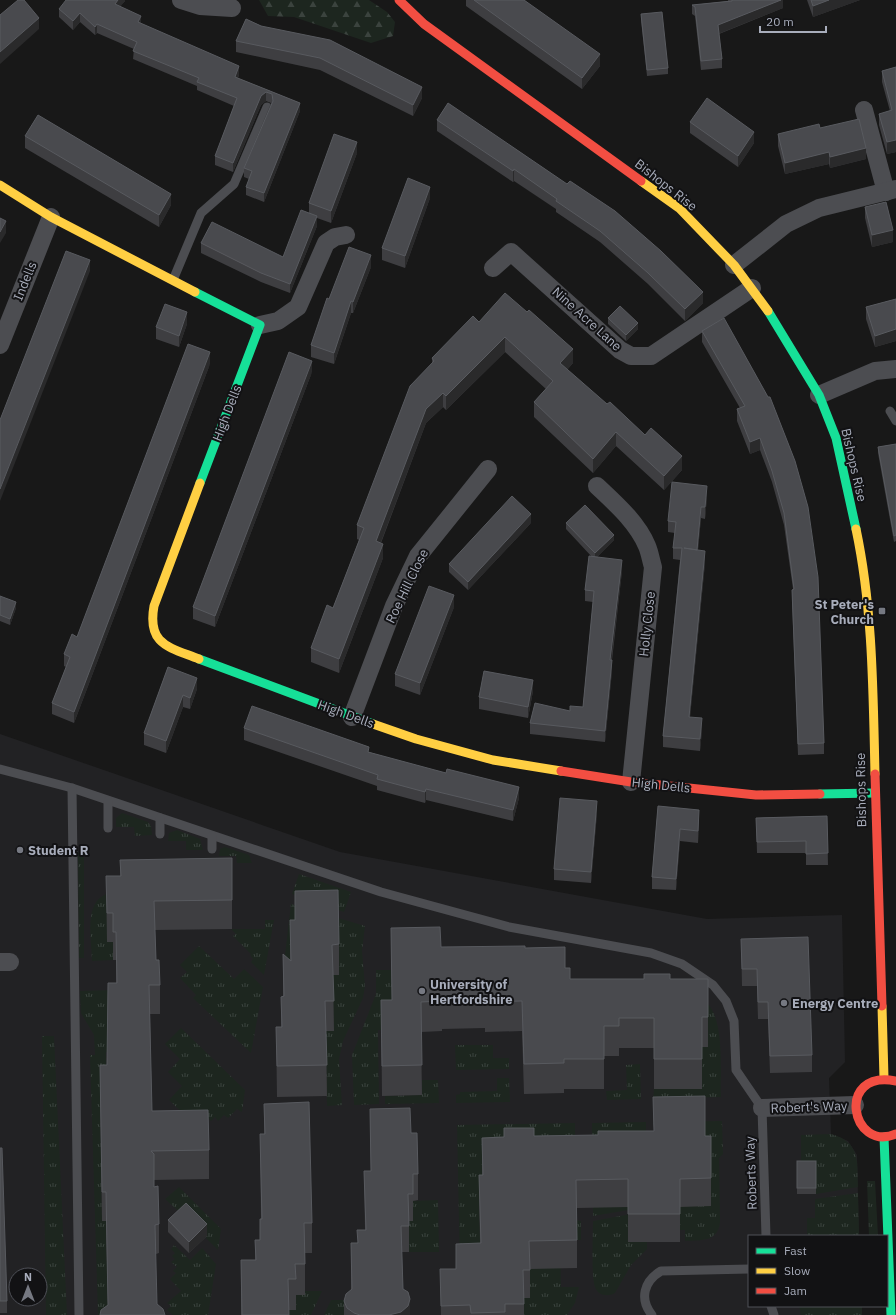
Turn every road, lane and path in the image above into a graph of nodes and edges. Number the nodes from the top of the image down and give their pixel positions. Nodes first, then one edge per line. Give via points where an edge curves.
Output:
1 (181, 0) edge
2 (399, 0) edge
3 (232, 8) dead end
4 (267, 107) dead end
5 (864, 110) dead end
6 (0, 185) edge
7 (891, 190) edge
8 (51, 217) junction
9 (346, 235) dead end
10 (734, 265) junction
11 (493, 268) dead end
12 (173, 280) junction
13 (752, 288) junction
14 (260, 325) junction
15 (0, 345) edge
16 (896, 369) edge
17 (819, 395) junction
18 (890, 412) dead end
19 (896, 421) edge
20 (488, 469) dead end
21 (597, 486) dead end
22 (352, 717) junction
23 (0, 769) edge
24 (631, 782) junction
25 (72, 788) junction
26 (874, 793) junction
27 (108, 800) junction
28 (160, 818) junction
29 (108, 828) dead end
30 (160, 834) dead end
31 (212, 836) junction
32 (212, 849) dead end
33 (884, 1078) junction
34 (896, 1081) edge
35 (855, 1105) junction
36 (762, 1108) junction
37 (896, 1134) edge
38 (884, 1137) junction
39 (766, 1235) edge
40 (748, 1269) edge
41 (893, 1278) edge
42 (79, 1315) edge
43 (652, 1315) edge
44 (891, 1315) edge

1 - 3 street via 200,6
2 - 10 street, Bishops Rise via 424,24 679,208
4 - 12 lane via 234,184 201,213
5 - 7 street
6 - 8 street
7 - 10 street via 819,208 786,224
8 - 12 street
8 - 15 street, Indells
9 - 14 street via 335,237 326,243 298,307 278,320
10 - 13 street, Bishops Rise
11 - 13 street, Nine Acre Lane via 511,252 620,350 631,356 651,356
12 - 14 street
13 - 17 street, Bishops Rise via 781,330
14 - 22 street, High Dells via 154,606 151,623 156,636 165,646
16 - 17 street via 875,371
17 - 26 street, Bishops Rise via 836,438 864,566 872,670
18 - 19 lane
20 - 22 street, Roe Hill Close via 418,556 394,606
21 - 24 street, Holly Close via 635,526 647,546 653,568
22 - 24 street, High Dells via 416,739 493,760
23 - 25 lane
24 - 26 street, High Dells via 756,795
25 - 27 lane
25 - 42 lane
26 - 33 street, Bishops Rise
27 - 28 lane
27 - 29 lane
28 - 30 lane
28 - 31 lane
31 - 32 lane
31 - 36 lane via 381,892 509,927 651,953 682,964 713,985 726,1001 734,1022 736,1070
33 - 34 street
33 - 35 street via 863,1087
35 - 36 street, Robert's Way
35 - 38 street via 856,1116 863,1128 876,1136
36 - 39 lane, Roberts Way
37 - 38 street
38 - 41 street
40 - 43 lane via 661,1271 647,1283 644,1292 644,1301
41 - 44 street

